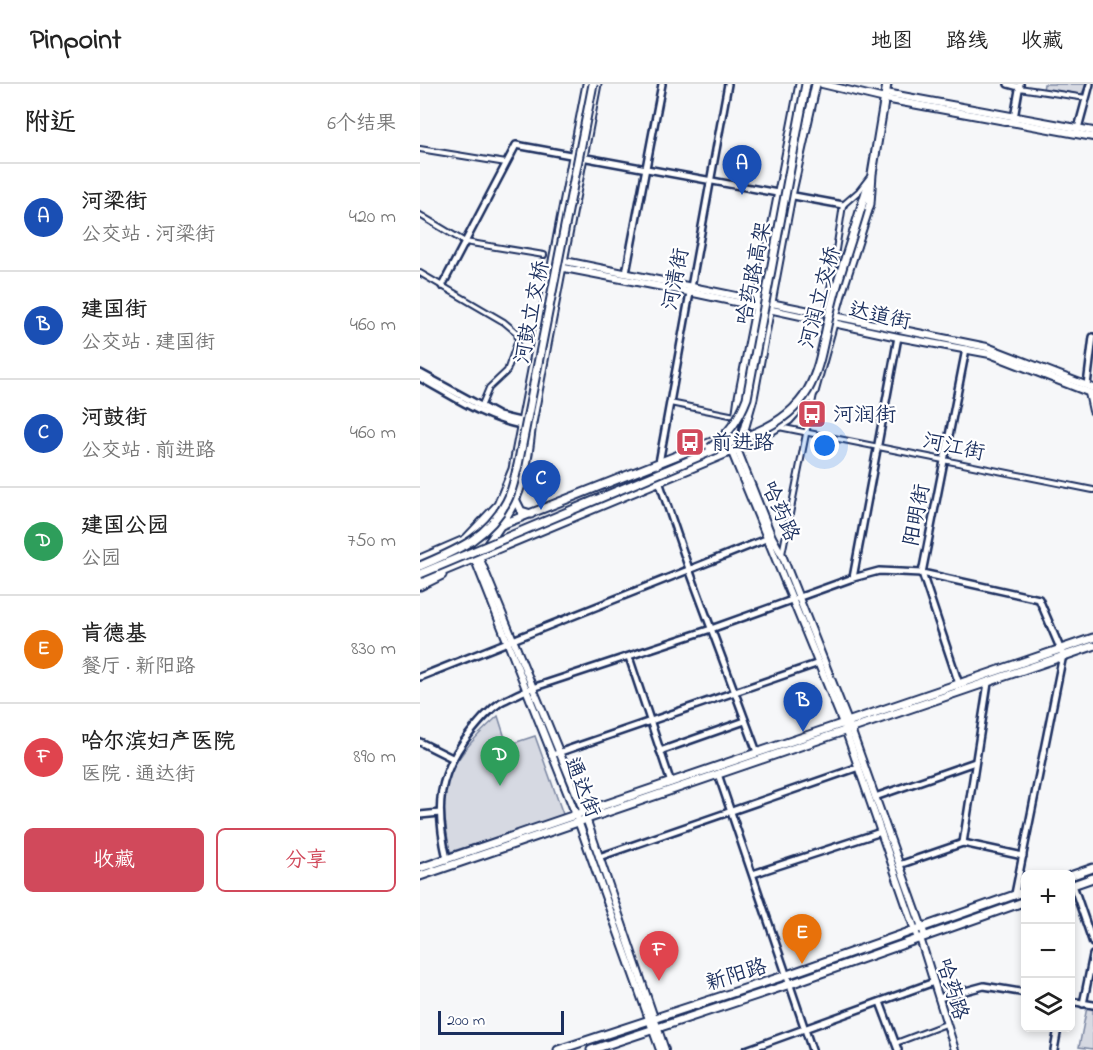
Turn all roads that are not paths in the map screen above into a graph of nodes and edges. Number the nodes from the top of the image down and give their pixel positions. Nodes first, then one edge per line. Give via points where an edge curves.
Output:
1 (587, 84) edge
2 (595, 84) edge
3 (662, 84) edge
4 (728, 84) edge
5 (800, 84) edge
6 (806, 84) edge
7 (816, 84) edge
8 (822, 84) edge
9 (887, 84) edge
10 (1008, 84) edge
11 (1090, 84) edge
12 (1019, 86) edge
13 (885, 96) junction
14 (1086, 98) junction
15 (1013, 119) junction
16 (1093, 130) edge
17 (1077, 131) junction
18 (1093, 137) edge
19 (420, 149) edge
20 (573, 156) junction
21 (583, 157) junction
22 (506, 163) junction
23 (646, 168) junction
24 (872, 174) junction
25 (711, 180) junction
26 (778, 193) junction
27 (791, 196) junction
28 (843, 205) junction
29 (420, 215) edge
30 (465, 242) junction
31 (544, 255) dead end
32 (553, 262) junction
33 (562, 264) junction
34 (420, 273) edge
35 (626, 273) junction
36 (442, 286) junction
37 (689, 289) junction
38 (758, 303) junction
39 (769, 306) junction
40 (826, 314) junction
41 (835, 319) junction
42 (898, 337) junction
43 (1093, 341) edge
44 (966, 349) junction
45 (420, 373) edge
46 (420, 378) edge
47 (1090, 390) edge
48 (810, 393) junction
49 (670, 403) junction
50 (481, 408) junction
51 (1093, 411) edge
52 (735, 416) junction
53 (521, 423) junction
54 (532, 423) junction
55 (778, 427) junction
56 (746, 428) junction
57 (733, 433) junction
58 (806, 433) junction
59 (878, 447) junction
60 (736, 448) junction
61 (698, 456) junction
62 (944, 461) junction
63 (659, 463) junction
64 (659, 481) junction
65 (1093, 490) edge
66 (515, 499) junction
67 (531, 514) junction
68 (500, 526) junction
69 (769, 538) junction
70 (466, 539) junction
71 (782, 555) junction
72 (476, 558) junction
73 (420, 559) edge
74 (420, 566) edge
75 (454, 568) junction
76 (689, 569) junction
77 (922, 573) junction
78 (420, 574) edge
79 (853, 578) junction
80 (420, 580) edge
81 (420, 586) edge
82 (795, 598) junction
83 (711, 629) junction
84 (1093, 638) edge
85 (510, 641) junction
86 (1093, 646) edge
87 (1061, 652) junction
88 (629, 657) junction
89 (819, 663) junction
90 (420, 677) edge
91 (988, 683) junction
92 (959, 684) junction
93 (529, 689) junction
94 (734, 692) junction
95 (650, 721) junction
96 (746, 721) junction
97 (847, 726) junction
98 (420, 742) edge
99 (660, 751) junction
100 (757, 752) junction
101 (556, 754) junction
102 (452, 758) junction
103 (975, 762) junction
104 (858, 767) junction
105 (718, 774) junction
106 (671, 783) junction
107 (875, 797) junction
108 (732, 812) junction
109 (440, 813) junction
110 (420, 815) edge
111 (581, 817) junction
112 (881, 832) junction
113 (963, 843) junction
114 (1023, 856) junction
115 (599, 857) junction
116 (447, 859) junction
117 (899, 865) junction
118 (420, 868) edge
119 (1093, 868) edge
120 (753, 874) junction
121 (1075, 875) edge
122 (420, 876) edge
123 (1093, 878) edge
124 (1075, 884) edge
125 (1021, 892) edge
126 (1075, 892) edge
127 (1015, 894) junction
128 (1021, 903) edge
129 (1091, 930) edge
130 (920, 934) junction
131 (1092, 939) edge
132 (1093, 955) edge
133 (786, 975) junction
134 (934, 982) junction
135 (789, 984) junction
136 (1021, 992) edge
137 (939, 998) junction
138 (880, 1002) junction
139 (1075, 1002) edge
140 (1083, 1004) junction
141 (1093, 1005) edge
142 (651, 1018) junction
143 (946, 1024) junction
144 (655, 1028) junction
145 (806, 1029) junction
146 (1057, 1032) edge
147 (896, 1043) junction
148 (558, 1050) edge
149 (591, 1050) edge
150 (660, 1050) edge
151 (665, 1050) edge
152 (746, 1050) edge
153 (812, 1050) edge
154 (898, 1050) edge
155 (955, 1050) edge
156 (1054, 1050) edge

1 - 20 main road
2 - 21 main road
2 - 74 main road, 河鼓立交桥, bridge via 508,499 479,537
3 - 23 street
4 - 25 street, 河清街
5 - 26 main road, 哈药路
6 - 61 main road, 哈药路高架, bridge via 747,398 727,434
7 - 27 main road
8 - 13 main road
9 - 13 main road
10 - 12 street
11 - 14 street
12 - 14 street
12 - 15 street
13 - 15 main road
13 - 24 main road
14 - 17 street
15 - 17 main road
16 - 17 main road
17 - 18 main road
19 - 22 street
20 - 21 street
20 - 22 street via 516,145
20 - 32 main road
21 - 23 street
21 - 33 main road
22 - 30 street
23 - 25 street
23 - 35 street
24 - 28 street
24 - 41 main road via 870,204
24 - 48 main road, 河润立交桥, bridge via 833,300
25 - 26 street
25 - 37 street, 河清街
26 - 27 street
26 - 38 main road, 哈药路
27 - 28 street
27 - 39 main road
28 - 40 street
29 - 30 street
30 - 31 street
30 - 36 street
32 - 33 main road
32 - 53 main road
33 - 35 main road
33 - 37 main road
33 - 54 main road
34 - 36 street
35 - 37 main road
36 - 50 street via 517,333 507,371 489,388
37 - 38 main road, 达道街
37 - 49 street, 河清街
38 - 39 main road, 达道街
38 - 52 main road, 哈药路
39 - 40 main road, 达道街
39 - 41 main road, 达道街
39 - 56 main road
40 - 41 main road, 达道街
41 - 42 main road, 达道街
41 - 47 main road, 达道街 via 987,347
41 - 48 main road
42 - 44 main road, 达道街
42 - 59 street
43 - 47 street
44 - 47 main road, 达道街 via 1008,360 1062,384
44 - 62 street, 阳明街
45 - 50 street
46 - 53 street via 480,412 498,420
47 - 51 main road
48 - 55 main road via 794,416
48 - 58 street
48 - 61 main road, bridge via 767,428
49 - 52 street
49 - 63 street, 河清街
50 - 53 street
52 - 57 main road, 哈药路
53 - 54 street
53 - 70 main road via 504,495
54 - 66 main road via 527,462
55 - 58 street, 河江街
55 - 60 main road
56 - 57 main road
56 - 60 main road
57 - 60 main road, 哈药路
57 - 63 main road
58 - 59 street, 河江街
58 - 71 street
59 - 62 street, 河江街
59 - 79 street
60 - 64 main road
60 - 69 main road, 哈药路
61 - 78 main road, bridge
62 - 65 street, 河江街
62 - 77 street, 阳明街
63 - 64 street, 河清街
63 - 67 main road
64 - 72 main road
64 - 76 street, 河清街
66 - 67 main road via 521,511
66 - 68 main road
67 - 68 main road
68 - 70 main road
68 - 72 main road
69 - 71 main road, 哈药路
69 - 76 street
69 - 82 main road, 哈药路
70 - 72 main road, 通达街
70 - 73 main road
71 - 82 main road, 哈药路
72 - 75 main road
72 - 85 main road, 通达街
75 - 80 main road
75 - 81 main road
76 - 83 street, 河清街
76 - 85 street
77 - 79 street via 879,571
77 - 87 street via 1040,599
77 - 92 street, 阳明街
79 - 82 street
82 - 83 street
82 - 89 main road, 哈药路
82 - 97 main road, 哈药路
83 - 88 street
83 - 94 street, 河清街
84 - 87 main road
85 - 90 street
85 - 93 main road, 通达街
86 - 87 main road
87 - 91 main road
87 - 92 main road
87 - 114 street
88 - 93 street
88 - 95 street
89 - 94 street
89 - 97 main road, 哈药路
91 - 97 main road
91 - 103 street
92 - 97 main road
93 - 101 main road, 通达街
93 - 102 street via 488,713
94 - 95 street
94 - 96 street, 河清街
95 - 99 street
95 - 101 street
96 - 99 street
96 - 100 street, 河清街
97 - 100 main road
97 - 104 main road, 哈药路
97 - 105 main road
97 - 107 main road, 哈药路
98 - 102 street
99 - 106 street
100 - 106 main road
101 - 111 main road, 通达街
102 - 109 street via 441,790
103 - 107 street
103 - 113 street
104 - 108 street
104 - 112 main road, 哈药路
105 - 108 street
105 - 111 main road
106 - 111 main road
107 - 117 main road, 哈药路
108 - 115 street
108 - 120 street
109 - 110 street
109 - 116 street
111 - 115 main road, 通达街
111 - 116 main road
111 - 122 main road
111 - 142 main road, 通达街
112 - 120 street
112 - 130 main road, 哈药路
113 - 114 street
113 - 117 street
114 - 127 street
115 - 142 main road, 通达街
116 - 118 main road
117 - 130 main road, 哈药路
119 - 121 main road
120 - 133 street
123 - 124 main road
125 - 127 main road, 新阳路
126 - 129 street
127 - 130 main road, 新阳路
128 - 130 main road, 新阳路
129 - 131 street
130 - 133 main road, 新阳路
130 - 134 main road, 哈药路
130 - 135 main road, 新阳路
132 - 140 street
133 - 135 street
133 - 142 main road, 新阳路
134 - 137 main road, 哈药路
134 - 138 street
135 - 144 main road, 新阳路
135 - 145 street
136 - 137 street via 984,986
137 - 143 main road, 哈药路
138 - 145 street
138 - 147 street
139 - 140 street
140 - 141 street
142 - 144 main road, 通达街
142 - 148 main road, 新阳路
143 - 147 street
143 - 155 main road, 哈药路
144 - 149 main road, 新阳路
144 - 150 main road, 通达街
144 - 151 main road, 通达街
145 - 152 street
145 - 153 street
146 - 156 street
147 - 154 street

